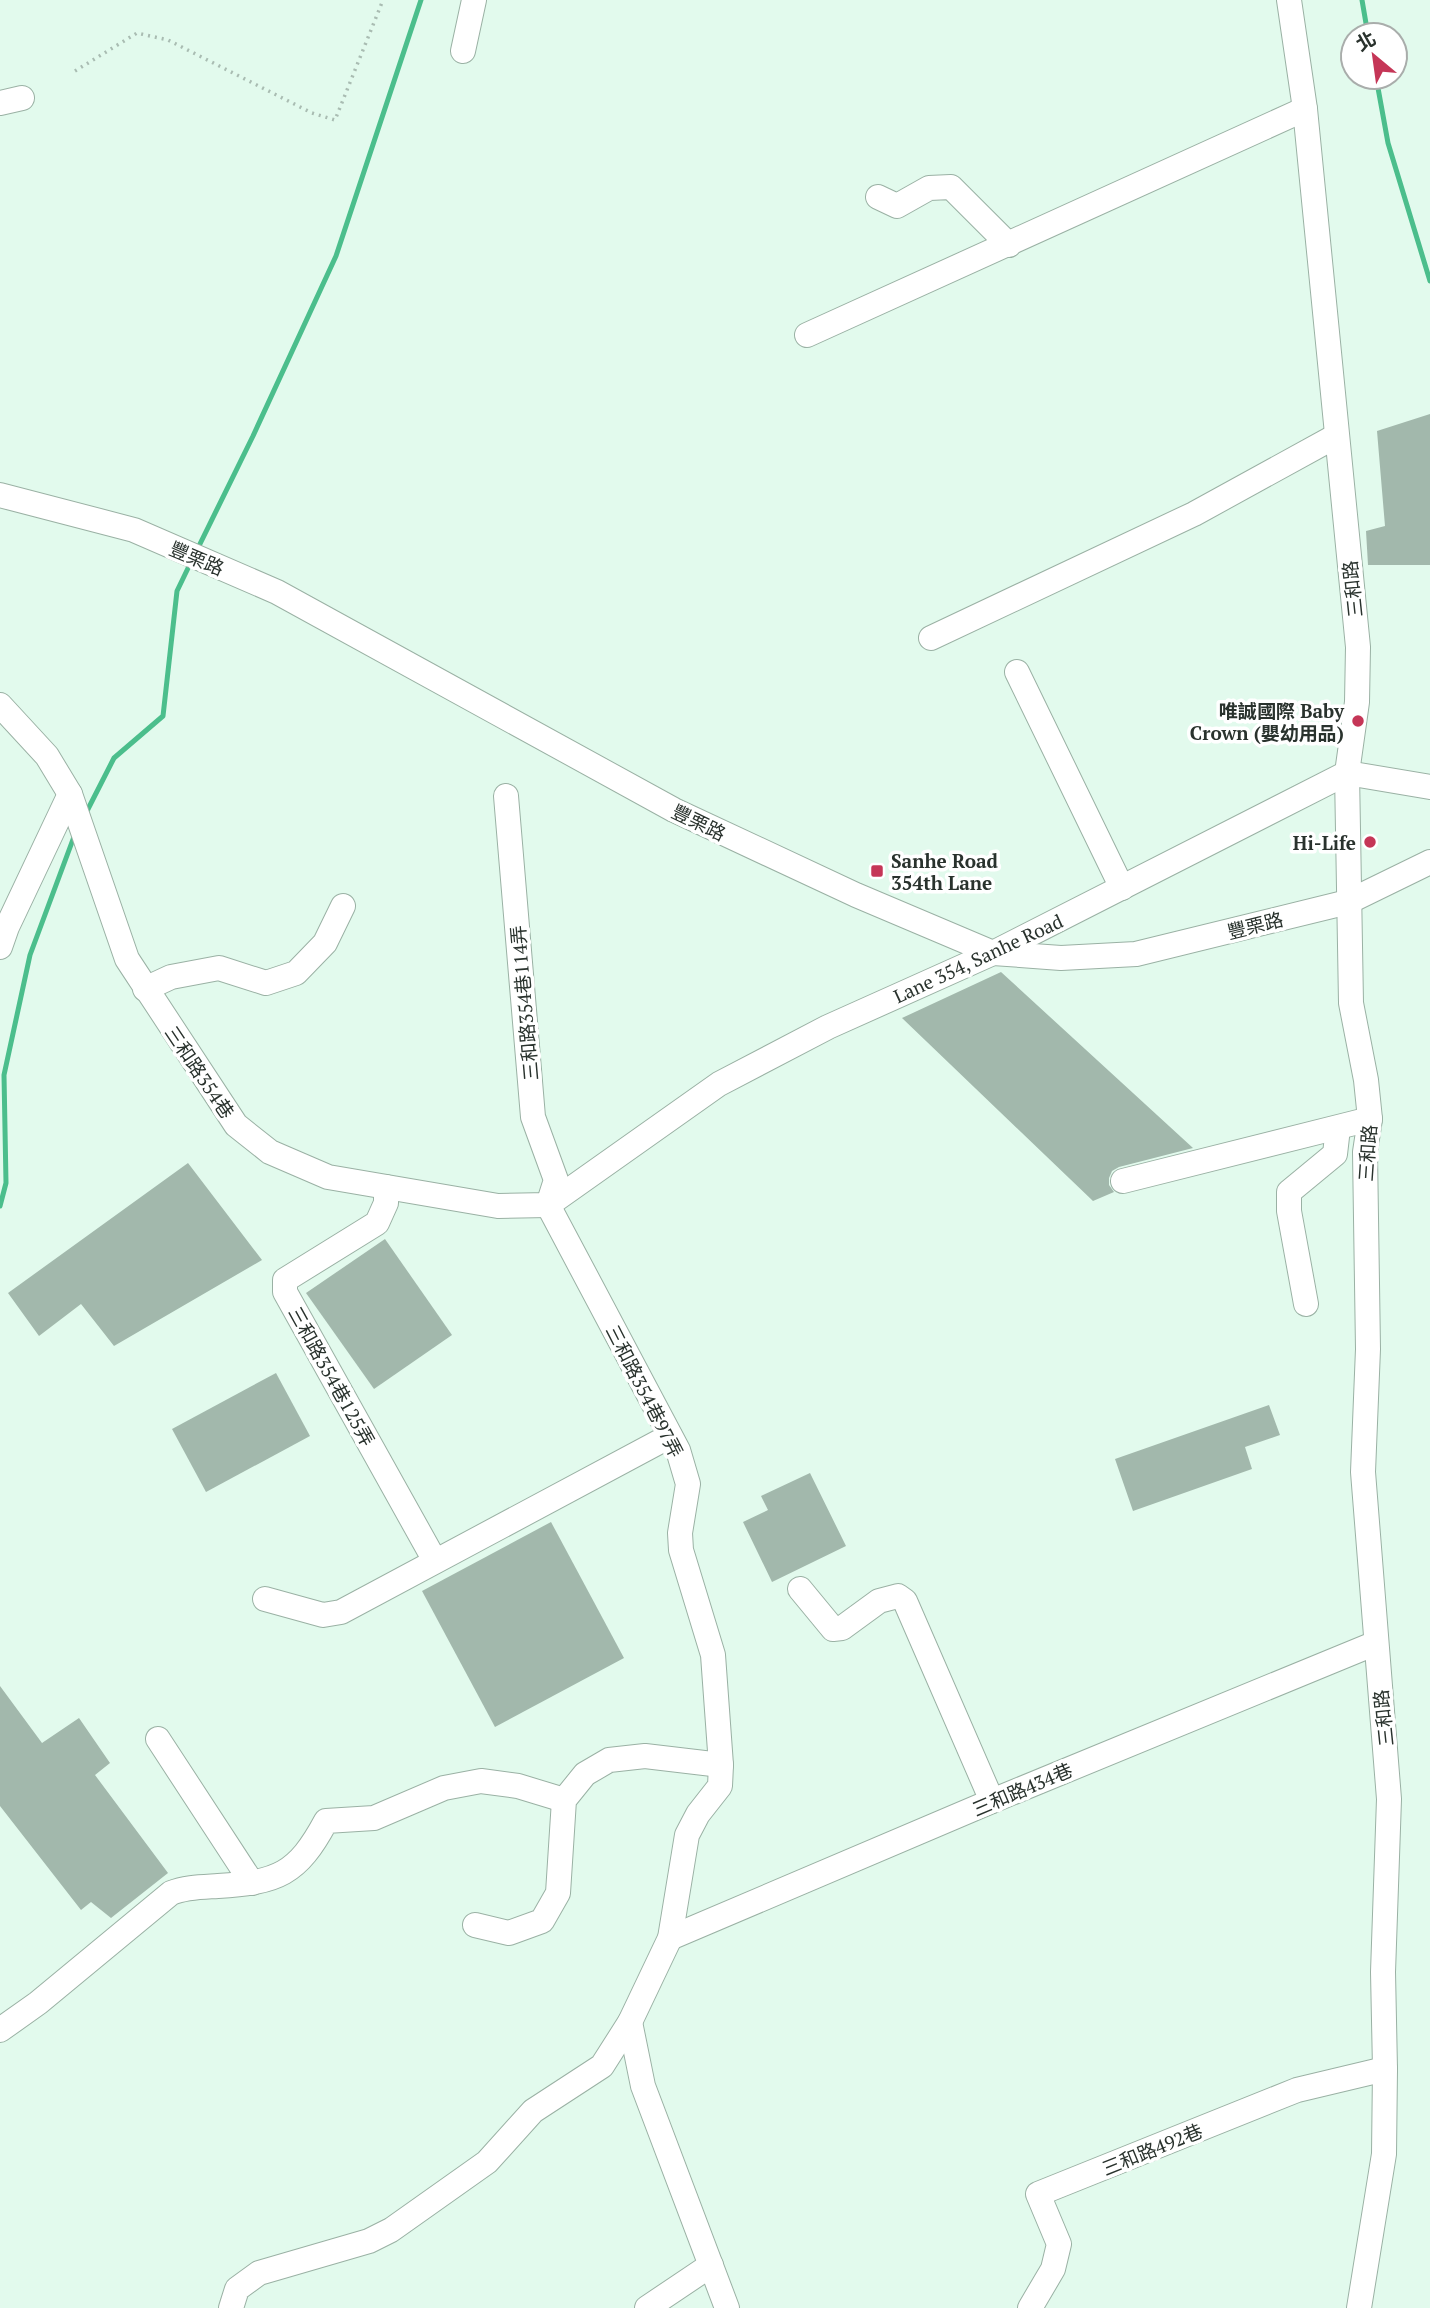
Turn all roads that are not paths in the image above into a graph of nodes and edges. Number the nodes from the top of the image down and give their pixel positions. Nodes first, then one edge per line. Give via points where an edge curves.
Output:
1 (474, 0) edge
2 (1289, 0) edge
3 (463, 51) dead end
4 (1305, 109) junction
5 (878, 197) dead end
6 (1009, 245) junction
7 (807, 335) dead end
8 (1336, 436) junction
9 (0, 495) edge
10 (931, 638) dead end
11 (1017, 672) dead end
12 (0, 705) edge
13 (1347, 772) junction
14 (1430, 787) edge
15 (70, 794) junction
16 (506, 796) dead end
17 (1430, 862) edge
18 (1122, 888) junction
19 (1349, 902) junction
20 (343, 906) dead end
21 (0, 947) edge
22 (993, 953) junction
23 (145, 989) junction
24 (1370, 1119) junction
25 (1338, 1128) junction
26 (1123, 1181) dead end
27 (386, 1186) junction
28 (548, 1205) junction
29 (1306, 1304) dead end
30 (670, 1436) junction
31 (435, 1561) junction
32 (800, 1589) dead end
33 (265, 1599) dead end
34 (1376, 1643) junction
35 (158, 1739) dead end
36 (721, 1765) junction
37 (564, 1800) junction
38 (992, 1801) junction
39 (252, 1883) junction
40 (475, 1925) dead end
41 (670, 1938) junction
42 (630, 2022) junction
43 (0, 2030) edge
44 (1385, 2069) junction
45 (711, 2264) junction
46 (231, 2308) edge
47 (648, 2308) edge
48 (727, 2308) edge
49 (1030, 2308) edge
50 (1359, 2308) edge

1 - 3 street
2 - 4 street, 三和路
4 - 6 street
4 - 8 street, 三和路
5 - 6 street via 897,206 929,188 951,187
6 - 7 street
8 - 10 street via 1194,513
8 - 13 street, 三和路 via 1358,648 1357,702
9 - 22 street, 豐栗路 via 134,530 276,593 674,810
11 - 18 street
12 - 15 street, 三和路354巷 via 47,756
13 - 14 street
13 - 18 street, Lane 354, Sanhe Road
13 - 19 street, 三和路
15 - 21 street
15 - 23 street, 三和路354巷 via 127,959
16 - 28 street, 三和路354巷114弄 via 533,1117 556,1180
17 - 19 street, 豐栗路
18 - 22 street, Lane 354, Sanhe Road
19 - 22 street, 豐栗路 via 1136,954 1061,958
19 - 24 street, 三和路 via 1351,1003
20 - 23 street via 325,943 296,973 266,983 219,968 171,977
22 - 28 street, Lane 354, Sanhe Road via 828,1027 719,1084
23 - 27 street, 三和路354巷 via 236,1125 270,1152 328,1177
24 - 25 street
24 - 34 street, 三和路 via 1365,1152 1368,1349 1363,1472
25 - 26 street
25 - 29 street via 1335,1154 1289,1192
27 - 28 street, 三和路354巷 via 498,1206
27 - 31 street, 三和路354巷125弄 via 386,1203 377,1223 285,1280 285,1292
28 - 30 street, 三和路354巷97弄
30 - 31 street
30 - 36 street, 三和路354巷97弄 via 688,1484 681,1549 713,1655
31 - 33 street via 341,1612 323,1615
32 - 38 street via 833,1629 842,1628 879,1601 898,1596 905,1601
34 - 38 street, 三和路434巷
34 - 44 street, 三和路 via 1389,1799 1382,1972
35 - 39 street
36 - 37 street via 645,1756 609,1760 585,1774
36 - 41 street, 三和路354巷97弄 via 720,1786 687,1835
37 - 39 street via 481,1781 444,1788 374,1818 326,1822 292,1868
37 - 40 street via 558,1893 542,1921 509,1933
38 - 41 street, 三和路434巷
39 - 43 street via 171,1893
41 - 42 street, 三和路354巷97弄
42 - 45 street via 643,2086
42 - 46 street, 三和路354巷97弄 via 601,2066 533,2111 487,2162 369,2241 259,2273 237,2289
44 - 49 street, 三和路492巷 via 1297,2090 1038,2194 1059,2244 1053,2269
44 - 50 street, 三和路 via 1384,2154
45 - 47 street
45 - 48 street

